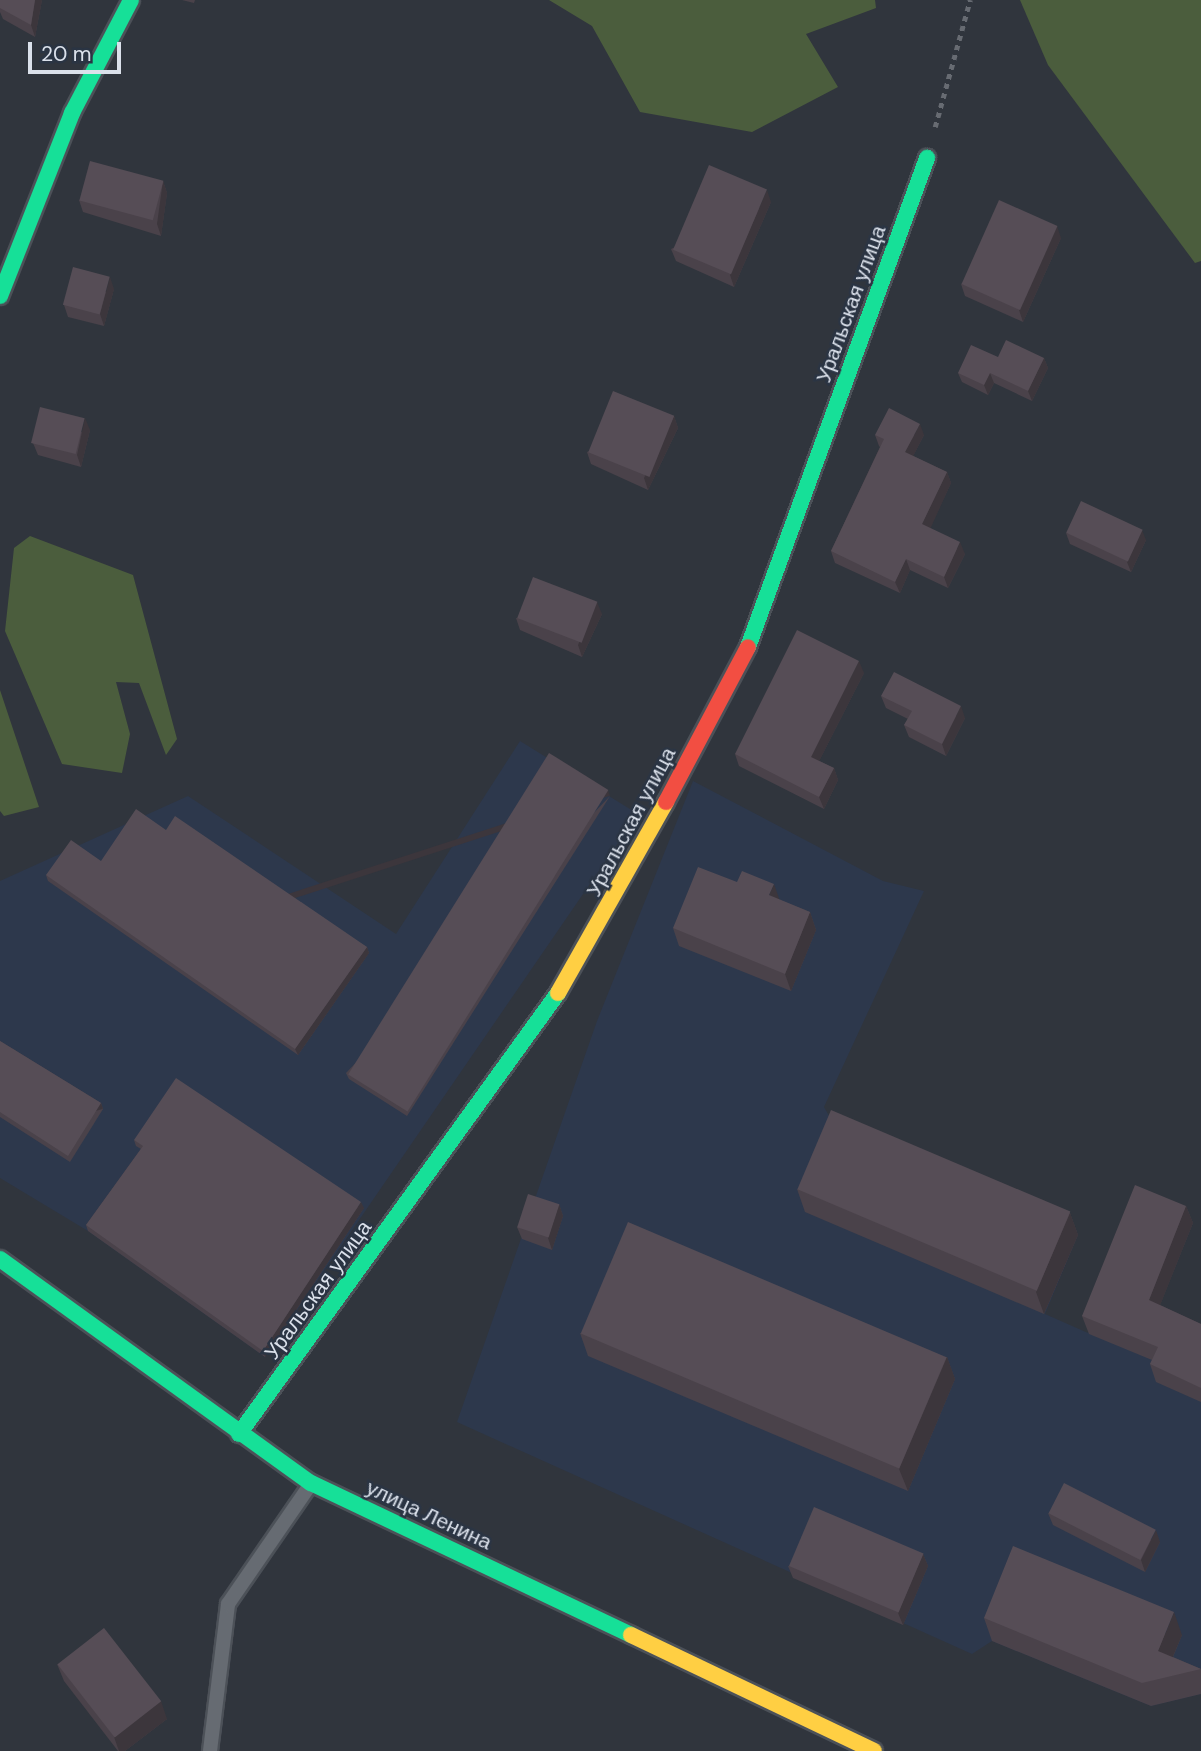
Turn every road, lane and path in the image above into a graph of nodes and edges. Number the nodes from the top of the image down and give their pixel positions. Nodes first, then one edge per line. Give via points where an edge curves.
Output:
1 (131, 0) edge
2 (970, 0) edge
3 (927, 158) joint
4 (0, 296) edge
5 (0, 1259) edge
6 (239, 1434) junction
7 (311, 1483) junction
8 (210, 1751) edge
9 (874, 1751) edge

1 - 4 street via 72,113
2 - 3 path
3 - 6 street, Уральская улица via 746,652 578,967
5 - 6 street, улица Ленина
6 - 7 street, улица Ленина
7 - 8 lane via 228,1604
7 - 9 street, улица Ленина

